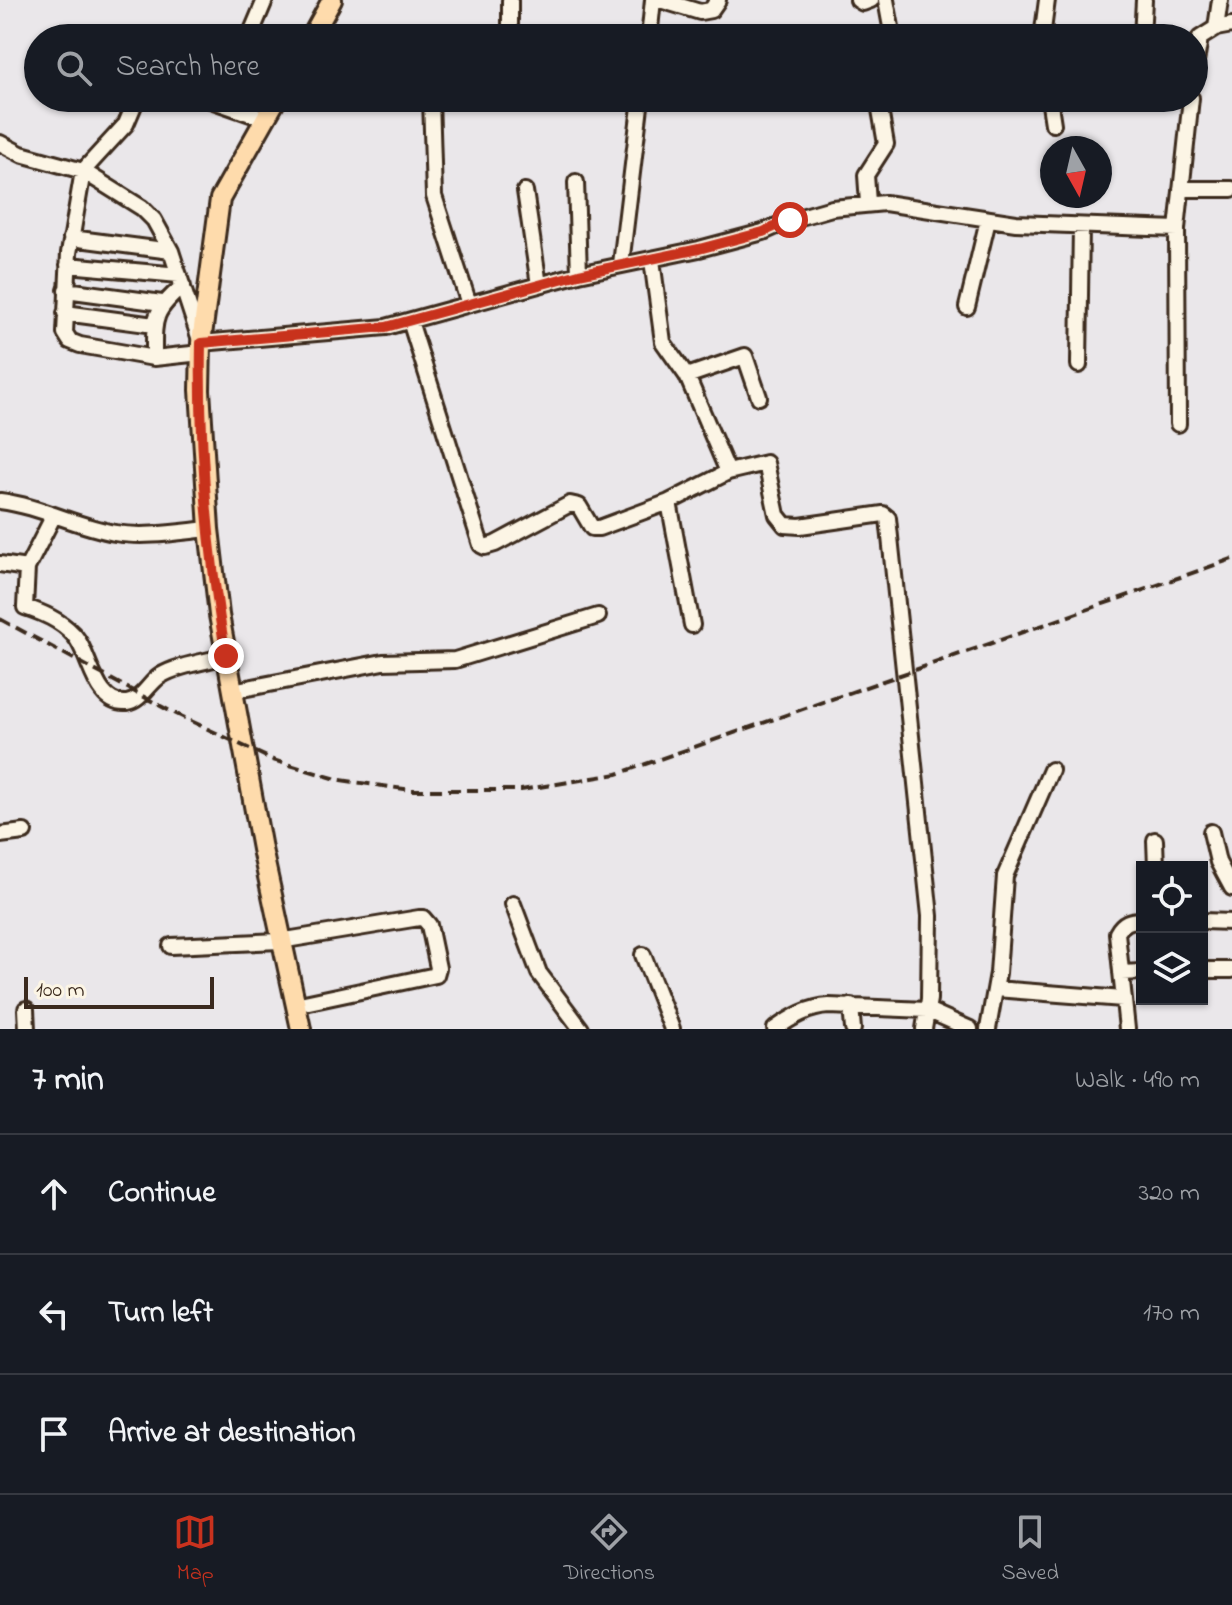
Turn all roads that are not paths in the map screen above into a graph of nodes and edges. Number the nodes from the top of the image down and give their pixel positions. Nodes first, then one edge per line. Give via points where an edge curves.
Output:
1 (265, 0) edge
2 (332, 0) edge
3 (510, 0) edge
4 (653, 0) edge
5 (660, 0) edge
6 (718, 0) edge
7 (858, 0) edge
8 (871, 0) edge
9 (886, 0) edge
10 (1047, 0) edge
11 (1144, 0) edge
12 (1220, 0) edge
13 (255, 24) edge
14 (319, 24) edge
15 (510, 24) edge
16 (650, 24) edge
17 (890, 24) edge
18 (1044, 24) edge
19 (1143, 24) edge
20 (1232, 25) edge
21 (1216, 28) junction
22 (1208, 32) edge
23 (131, 112) edge
24 (249, 112) edge
25 (269, 112) edge
26 (431, 112) edge
27 (639, 112) edge
28 (880, 112) edge
29 (1051, 112) edge
30 (1189, 112) edge
31 (265, 119) junction
32 (1053, 124) dead end
33 (0, 143) edge
34 (83, 171) junction
35 (576, 182) dead end
36 (1181, 189) junction
37 (1232, 189) edge
38 (525, 191) dead end
39 (868, 203) junction
40 (988, 220) junction
41 (1081, 226) junction
42 (1177, 229) junction
43 (71, 238) junction
44 (171, 251) junction
45 (652, 260) junction
46 (621, 264) junction
47 (68, 265) junction
48 (579, 274) junction
49 (181, 280) junction
50 (539, 285) junction
51 (66, 290) junction
52 (162, 303) junction
53 (469, 304) junction
54 (967, 307) dead end
55 (65, 313) junction
56 (410, 321) junction
57 (154, 325) junction
58 (201, 348) junction
59 (154, 358) junction
60 (1079, 365) dead end
61 (687, 376) junction
62 (759, 397) dead end
63 (1178, 424) dead end
64 (728, 472) junction
65 (0, 501) edge
66 (669, 502) junction
67 (54, 515) junction
68 (209, 529) junction
69 (0, 564) edge
70 (27, 568) junction
71 (598, 616) dead end
72 (692, 625) dead end
73 (226, 656) junction
74 (232, 691) junction
75 (1051, 770) dead end
76 (24, 832) dead end
77 (1211, 832) dead end
78 (0, 835) edge
79 (1155, 840) dead end
80 (1156, 861) edge
81 (1232, 888) edge
82 (513, 904) dead end
83 (1136, 920) edge
84 (1208, 921) edge
85 (1232, 922) edge
86 (280, 941) junction
87 (171, 946) dead end
88 (643, 955) dead end
89 (1208, 970) edge
90 (1232, 970) edge
91 (1136, 972) edge
92 (1121, 973) junction
93 (996, 989) junction
94 (1123, 999) junction
95 (295, 1005) junction
96 (851, 1006) junction
97 (26, 1009) dead end
98 (927, 1010) junction
99 (27, 1029) edge
100 (301, 1029) edge
101 (581, 1029) edge
102 (672, 1029) edge
103 (775, 1029) edge
104 (853, 1029) edge
105 (924, 1029) edge
106 (970, 1029) edge
107 (988, 1029) edge
108 (1127, 1029) edge

1 - 13 street
2 - 14 main road
3 - 15 street
4 - 16 street
5 - 6 street via 700,12 711,10
7 - 8 street
9 - 17 street
10 - 18 street
11 - 19 street
12 - 21 street
20 - 21 street
21 - 22 street
23 - 34 street
24 - 31 street
25 - 31 main road
26 - 53 street via 434,196
27 - 46 street
28 - 39 street via 886,144 866,175
29 - 32 street
30 - 36 street
31 - 58 main road via 220,199
33 - 34 street
34 - 43 street
34 - 44 street via 142,208
35 - 48 street
36 - 37 street
36 - 42 street
38 - 50 street
39 - 40 street
39 - 45 street via 817,212
40 - 41 street
40 - 54 street
41 - 42 street
41 - 60 street
42 - 63 street
43 - 44 street
43 - 47 street
44 - 49 street
45 - 46 street
45 - 61 street via 663,342
46 - 48 street
47 - 49 street
47 - 51 street
48 - 50 street
49 - 52 street
49 - 58 street
50 - 53 street
51 - 52 street
51 - 55 street
52 - 57 street
53 - 56 street
55 - 57 street
55 - 59 street via 70,341
56 - 58 street
56 - 66 street via 482,546 495,544 566,504 579,506 595,528
57 - 59 street
58 - 59 street
58 - 68 main road
61 - 62 street via 742,355
61 - 64 street
64 - 66 street
64 - 98 street via 766,463 777,515 785,525 883,514 888,518 930,916
65 - 67 street
66 - 72 street
67 - 68 street via 117,534
67 - 70 street
68 - 73 main road
69 - 70 street
70 - 73 street via 25,607 60,622 75,635 103,693 113,701 135,700 160,676
71 - 74 street via 455,660 383,662
73 - 74 main road
74 - 86 main road
75 - 93 street via 1005,876
76 - 78 street
77 - 81 street
79 - 80 street
82 - 101 street via 539,973
83 - 92 street via 1117,933
84 - 85 street
86 - 87 street
86 - 95 main road
86 - 95 street via 419,918 429,925 436,975
88 - 102 street
89 - 90 street
91 - 92 street
92 - 94 street
93 - 94 street
93 - 107 street
94 - 108 street
95 - 100 main road
96 - 98 street
96 - 103 street via 814,1008
96 - 104 street
97 - 99 street
98 - 105 street
98 - 106 street

